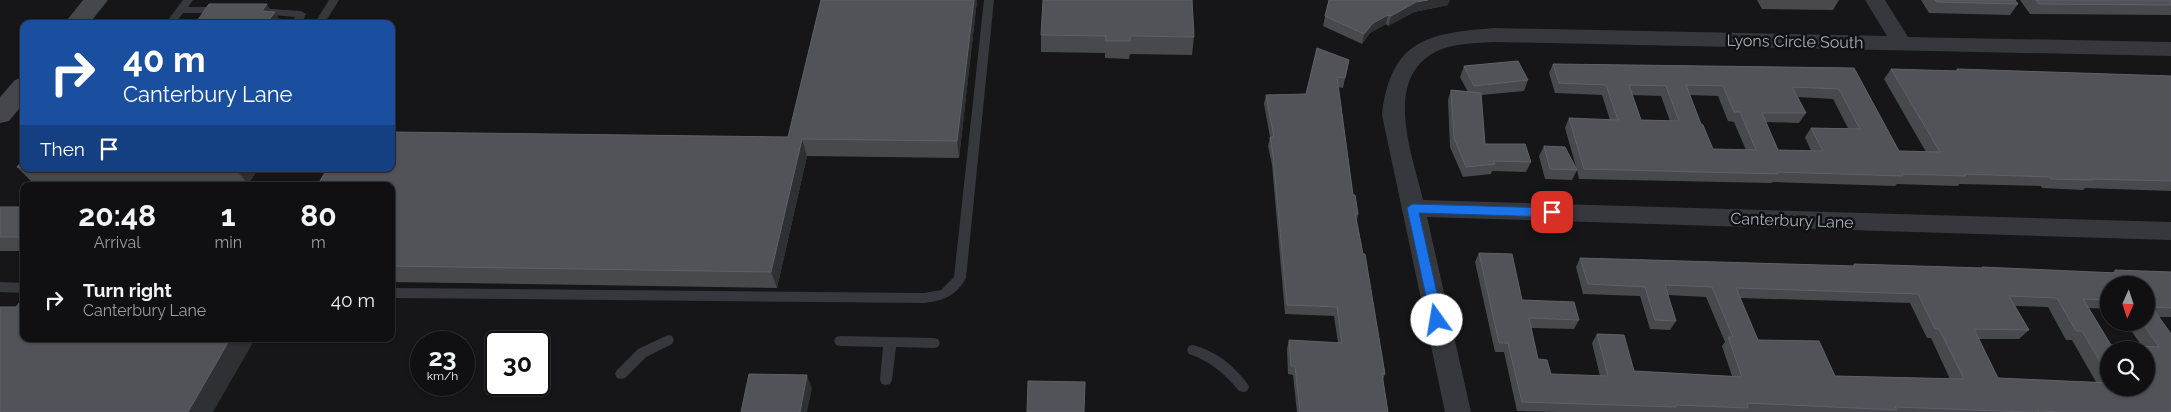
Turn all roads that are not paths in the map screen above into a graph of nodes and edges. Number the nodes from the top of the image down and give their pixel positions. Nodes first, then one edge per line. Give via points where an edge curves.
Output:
1 (96, 0) edge
2 (188, 0) edge
3 (334, 0) edge
4 (988, 0) edge
5 (1875, 0) edge
6 (181, 10) junction
7 (226, 10) edge
8 (244, 11) edge
9 (79, 20) edge
10 (173, 20) edge
11 (298, 20) edge
12 (322, 20) edge
13 (1902, 44) junction
14 (2171, 49) edge
15 (20, 91) edge
16 (0, 114) edge
17 (1412, 208) junction
18 (2171, 231) edge
19 (0, 288) edge
20 (20, 288) edge
21 (395, 293) edge
22 (668, 340) dead end
23 (840, 341) dead end
24 (890, 343) junction
25 (934, 343) dead end
26 (1194, 350) dead end
27 (621, 374) dead end
28 (886, 380) dead end
29 (1243, 387) dead end
30 (1458, 412) edge

1 - 9 main road
2 - 6 lane
3 - 12 lane
4 - 21 lane via 960,278 944,296
5 - 13 street
6 - 7 lane
6 - 10 lane
8 - 11 lane via 297,12 301,14
13 - 14 street, Lyons Circle South
13 - 17 street, Lyons Circle South via 1496,35 1448,41 1421,50 1405,64 1393,94 1393,115
15 - 16 main road
17 - 18 street, Canterbury Lane
17 - 30 street
19 - 20 lane
22 - 27 lane via 642,353
23 - 24 lane
24 - 25 lane
24 - 28 lane
26 - 29 lane via 1204,352 1229,369

